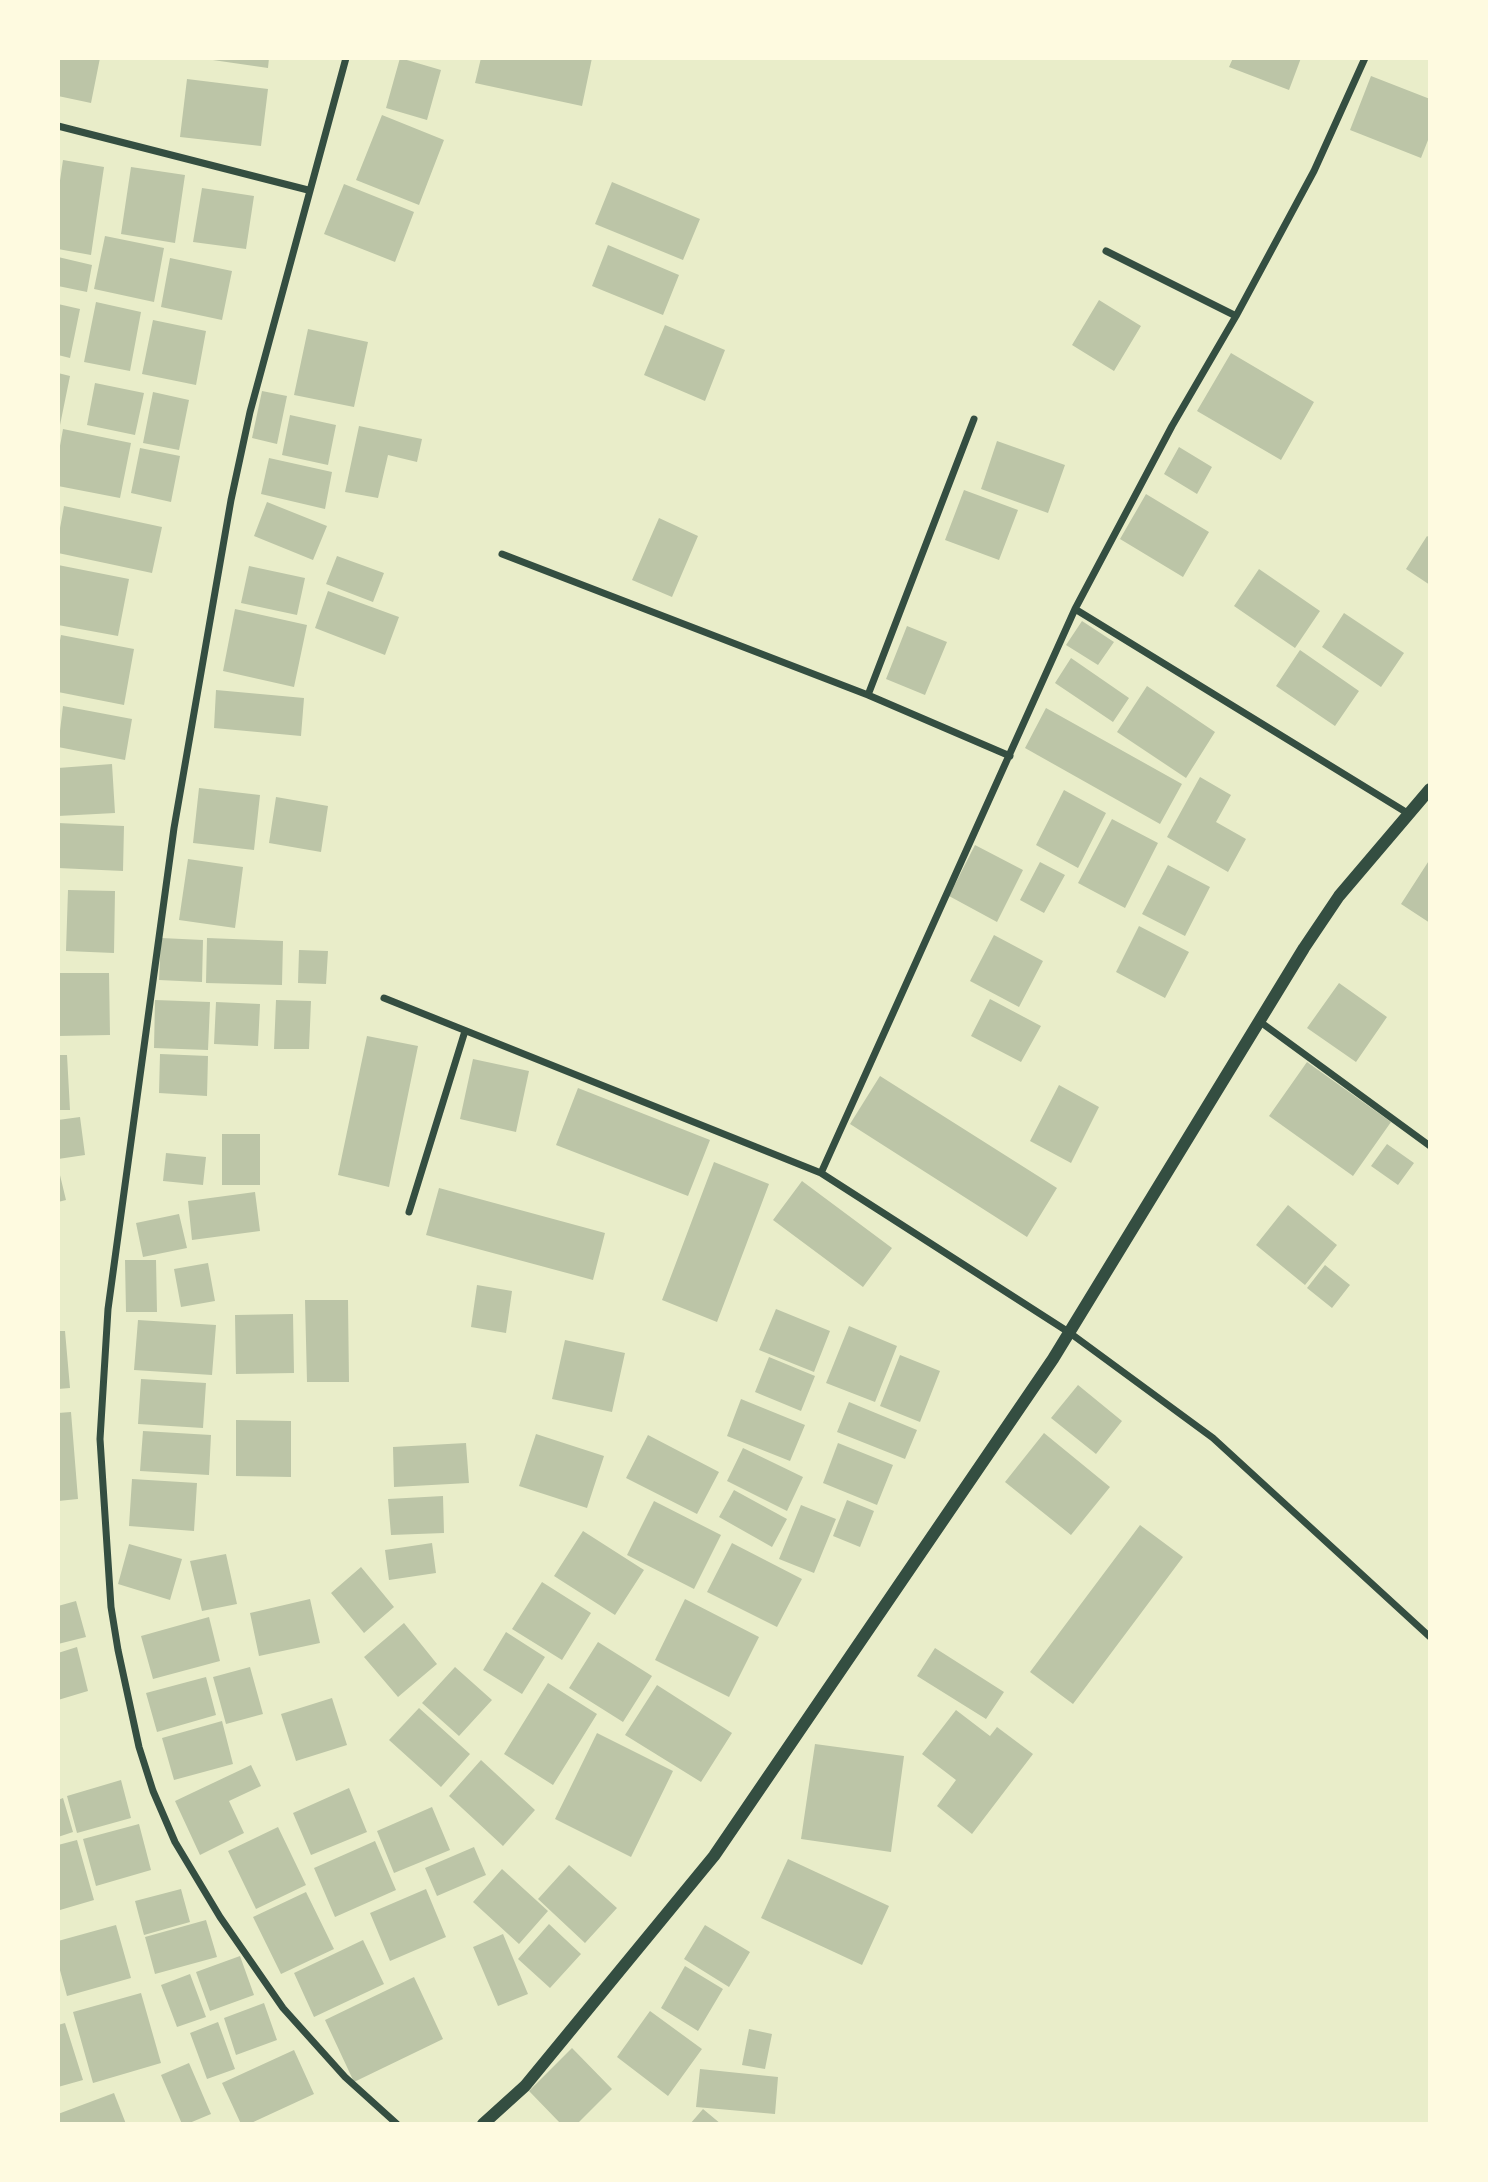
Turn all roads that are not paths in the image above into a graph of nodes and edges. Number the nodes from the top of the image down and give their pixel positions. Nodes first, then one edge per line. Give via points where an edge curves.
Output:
1 (346, 58) edge
2 (1365, 58) edge
3 (58, 126) edge
4 (309, 190) junction
5 (1105, 251) dead end
6 (1236, 316) junction
7 (974, 419) dead end
8 (502, 554) dead end
9 (1075, 609) junction
10 (869, 695) junction
11 (1010, 756) junction
12 (1430, 789) edge
13 (1409, 814) junction
14 (384, 998) dead end
15 (1259, 1021) junction
16 (465, 1031) junction
17 (1430, 1146) edge
18 (821, 1173) junction
19 (409, 1212) dead end
20 (1070, 1333) junction
21 (1430, 1637) edge
22 (397, 2124) edge
23 (483, 2124) edge

1 - 4 street
2 - 6 street via 1314,171
3 - 4 street
4 - 22 street via 231,500 174,828 108,1309 100,1439 118,1650 139,1748 175,1842 220,1917 284,2008 345,2077
5 - 6 street
6 - 9 street
7 - 10 street
8 - 10 street
9 - 11 street
9 - 13 street
10 - 11 street
11 - 18 street
12 - 13 street
13 - 15 street via 1339,896
14 - 16 street
15 - 17 street
15 - 20 street
16 - 18 street
16 - 19 street
18 - 20 street
20 - 21 street via 1213,1438
20 - 23 street via 714,1856 524,2086

